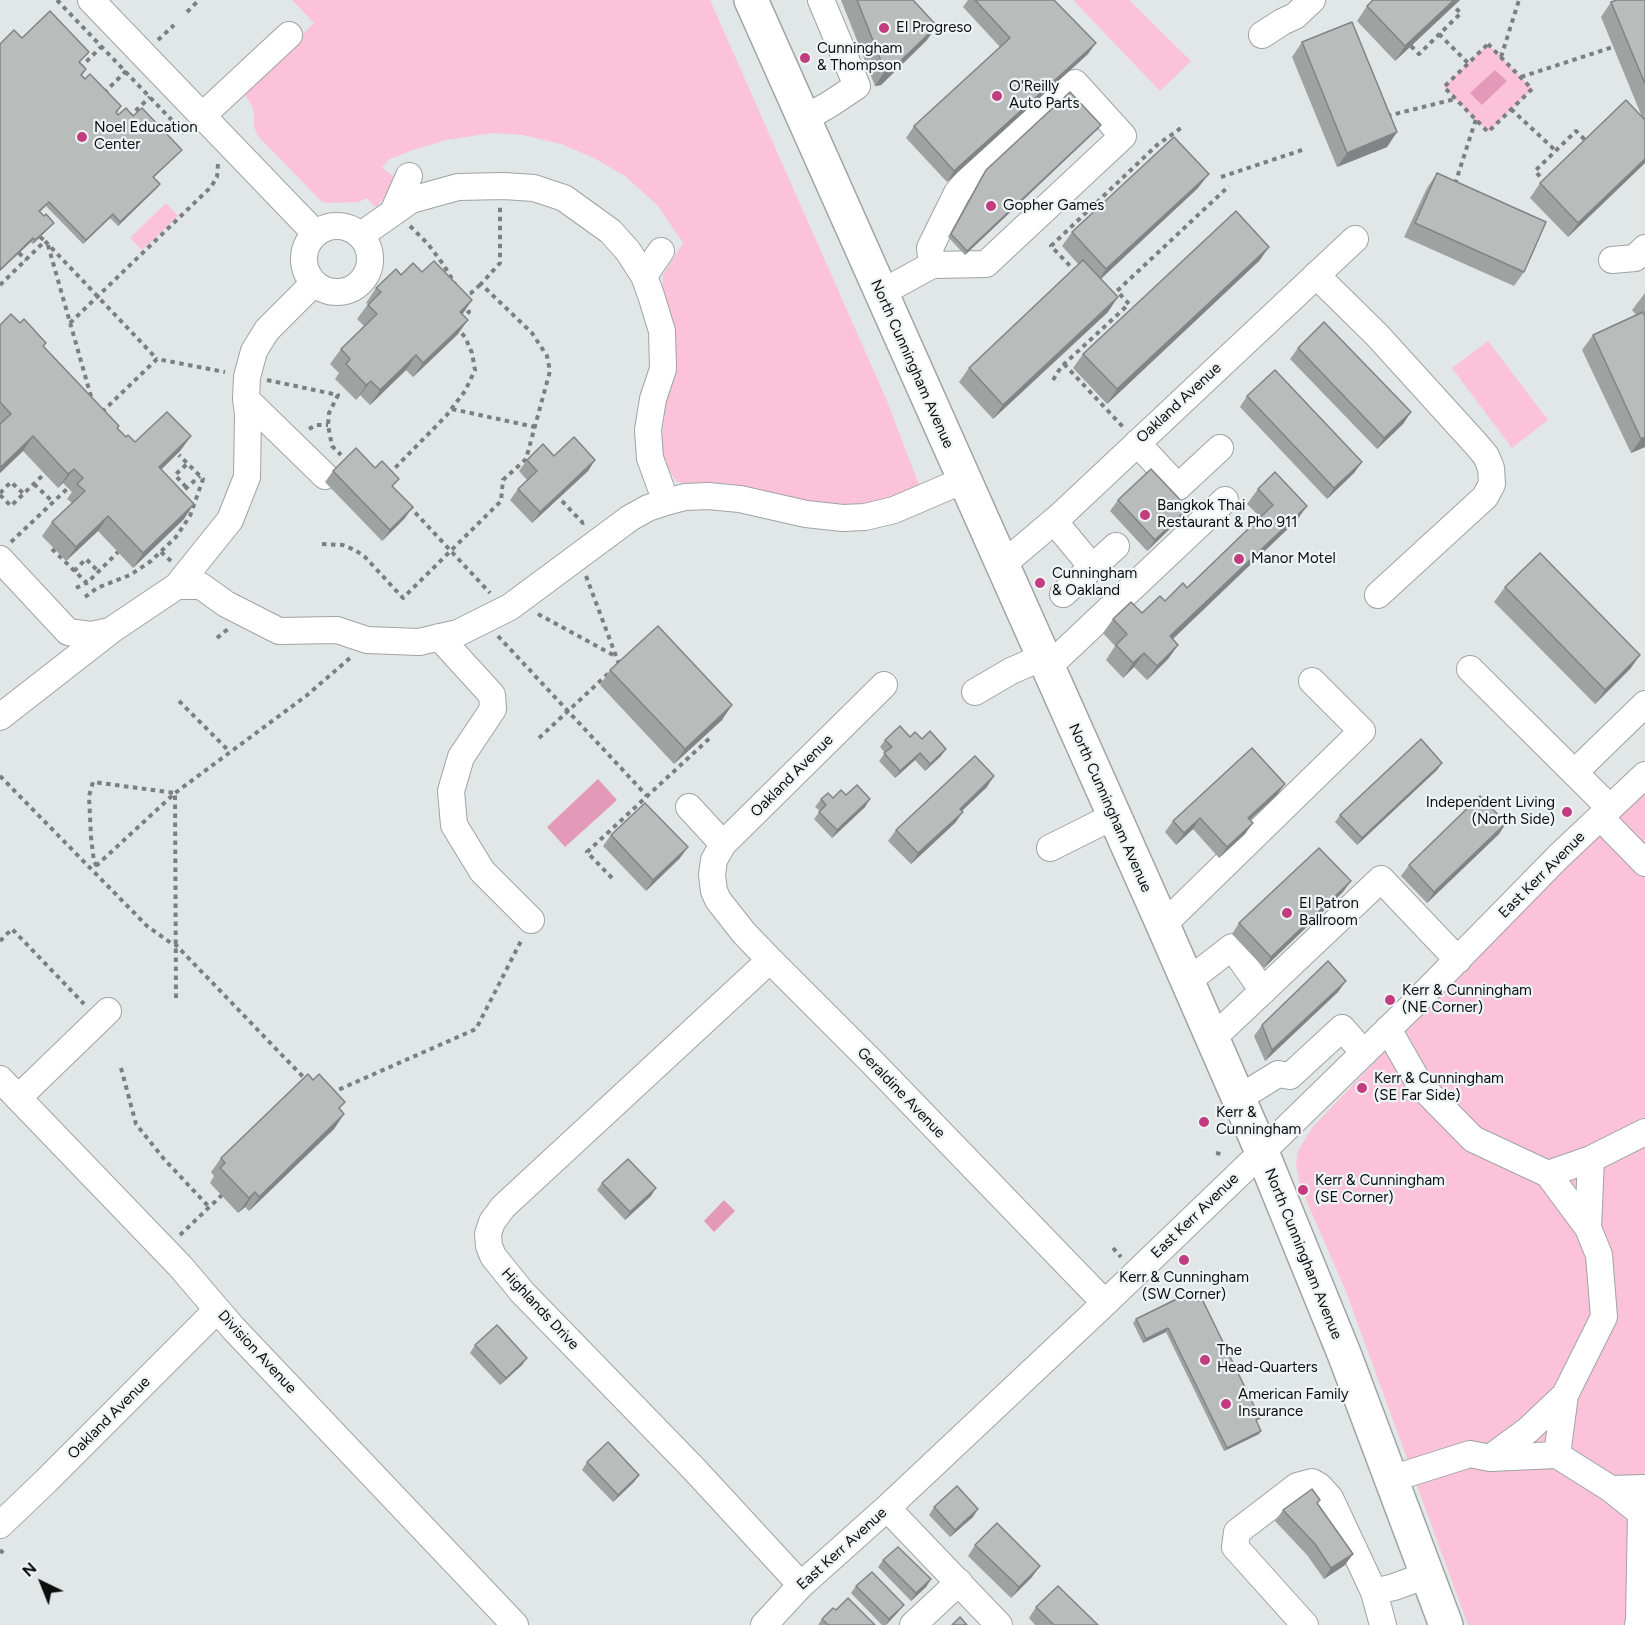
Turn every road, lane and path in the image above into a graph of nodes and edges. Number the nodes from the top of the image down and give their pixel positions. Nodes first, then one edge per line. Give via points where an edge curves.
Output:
1 (91, 0) edge
2 (199, 0) edge
3 (751, 0) edge
4 (821, 0) edge
5 (1312, 0) edge
6 (1519, 0) edge
7 (1453, 6) dead end
8 (187, 12) dead end
9 (174, 25) dead end
10 (1439, 34) junction
11 (289, 35) dead end
12 (1262, 35) dead end
13 (162, 37) dead end
14 (1411, 46) edge
15 (101, 47) dead end
16 (1614, 47) dead end
17 (1501, 57) junction
18 (1468, 63) junction
19 (79, 68) edge
20 (129, 69) dead end
21 (1521, 77) junction
22 (103, 94) edge
23 (150, 97) dead end
24 (1456, 99) junction
25 (1511, 109) junction
26 (202, 116) junction
27 (1387, 116) edge
28 (128, 117) edge
29 (804, 119) junction
30 (1476, 119) junction
31 (1181, 128) dead end
32 (1587, 142) edge
33 (1302, 150) dead end
34 (1556, 151) junction
35 (217, 158) dead end
36 (409, 176) dead end
37 (1221, 177) dead end
38 (1546, 183) edge
39 (1229, 186) dead end
40 (1454, 187) edge
41 (500, 201) dead end
42 (403, 216) junction
43 (316, 234) junction
44 (361, 235) junction
45 (40, 237) edge
46 (1354, 239) dead end
47 (46, 243) junction
48 (1645, 249) edge
49 (661, 251) dead end
50 (19, 253) edge
51 (26, 260) junction
52 (1612, 260) dead end
53 (932, 266) junction
54 (1078, 275) edge
55 (1316, 275) junction
56 (644, 276) junction
57 (314, 283) junction
58 (481, 284) junction
59 (0, 285) edge
60 (881, 293) junction
61 (461, 295) junction
62 (97, 296) junction
63 (70, 323) junction
64 (157, 359) junction
65 (1064, 364) junction
66 (235, 374) dead end
67 (1053, 380) edge
68 (252, 388) junction
69 (93, 406) edge
70 (452, 409) junction
71 (96, 417) edge
72 (535, 427) junction
73 (1131, 436) junction
74 (1220, 448) dead end
75 (179, 455) edge
76 (341, 455) junction
77 (349, 458) edge
78 (187, 464) junction
79 (44, 474) dead end
80 (324, 475) joint
81 (200, 476) junction
82 (384, 478) edge
83 (964, 480) junction
84 (34, 484) junction
85 (68, 488) edge
86 (186, 488) junction
87 (0, 494) edge
88 (24, 494) junction
89 (178, 495) edge
90 (1225, 500) dead end
91 (562, 501) edge
92 (53, 502) junction
93 (406, 502) edge
94 (666, 502) junction
95 (594, 518) dead end
96 (1054, 521) junction
97 (322, 544) dead end
98 (1116, 546) dead end
99 (52, 549) dead end
100 (450, 551) junction
101 (118, 552) dead end
102 (4, 553) edge
103 (579, 556) junction
104 (1002, 565) junction
105 (1092, 567) junction
106 (74, 571) junction
107 (99, 572) junction
108 (87, 583) junction
109 (177, 586) junction
110 (76, 588) dead end
111 (1063, 594) dead end
112 (1377, 595) dead end
113 (85, 597) dead end
114 (502, 610) junction
115 (114, 628) junction
116 (439, 637) junction
117 (367, 640) junction
118 (616, 657) junction
119 (1045, 662) junction
120 (1470, 669) dead end
121 (1312, 681) dead end
122 (884, 685) dead end
123 (975, 692) dead end
124 (179, 701) dead end
125 (1645, 704) edge
126 (568, 711) junction
127 (0, 717) edge
128 (712, 736) edge
129 (539, 738) dead end
130 (230, 753) junction
131 (1575, 772) junction
132 (1645, 775) edge
133 (0, 776) edge
134 (175, 793) junction
135 (647, 796) junction
136 (689, 807) dead end
137 (1605, 812) junction
138 (1114, 816) junction
139 (723, 844) junction
140 (1050, 848) dead end
141 (1645, 863) edge
142 (97, 866) junction
143 (92, 870) junction
144 (712, 875) joint
145 (612, 878) dead end
146 (531, 920) joint
147 (1163, 925) junction
148 (0, 941) edge
149 (175, 944) junction
150 (770, 960) junction
151 (1458, 960) junction
152 (1188, 981) junction
153 (1263, 991) junction
154 (176, 998) dead end
155 (104, 1015) joint
156 (1388, 1029) junction
157 (1213, 1038) junction
158 (1364, 1053) junction
159 (122, 1068) dead end
160 (0, 1079) edge
161 (308, 1081) edge
162 (322, 1097) edge
163 (18, 1098) junction
164 (1239, 1098) junction
165 (1645, 1132) edge
166 (1262, 1152) junction
167 (1591, 1159) junction
168 (1548, 1174) junction
169 (222, 1195) dead end
170 (209, 1207) junction
171 (1588, 1228) junction
172 (164, 1250) junction
173 (1105, 1304) junction
174 (217, 1310) junction
175 (1565, 1395) junction
176 (1557, 1455) junction
177 (1490, 1458) junction
178 (1391, 1479) junction
179 (1644, 1503) edge
180 (888, 1508) junction
181 (2, 1520) edge
182 (0, 1550) edge
183 (4, 1554) dead end
184 (1427, 1575) junction
185 (959, 1582) junction
186 (801, 1585) junction
187 (1374, 1592) junction
188 (515, 1625) edge
189 (764, 1625) edge
190 (913, 1625) edge
191 (999, 1625) edge
192 (1305, 1625) edge
193 (1383, 1625) edge
194 (1446, 1625) edge
195 (1638, 1625) edge

1 - 26 street
2 - 8 path
3 - 29 main road, North Cunningham Avenue
4 - 29 street via 857,86
5 - 12 street via 1295,16
6 - 17 path
7 - 10 path via 1461,13
9 - 13 path
10 - 14 path via 1419,54
10 - 18 path
11 - 26 street
15 - 19 path
16 - 21 path
17 - 18 path via 1488,44
17 - 21 path
18 - 24 path via 1444,87
20 - 22 path
21 - 25 path via 1532,89
23 - 28 path
24 - 27 path
24 - 30 path
25 - 30 path via 1488,132
25 - 34 path
26 - 43 street
29 - 60 main road, North Cunningham Avenue
30 - 40 path
31 - 54 path via 1157,145 1051,246
32 - 34 path via 1576,131
33 - 37 path
34 - 38 path via 1535,171
35 - 62 path via 217,177 211,187
36 - 42 street
39 - 65 path via 1117,291 1129,304
41 - 58 path via 500,263
42 - 44 street
42 - 56 street via 411,200 458,187 534,188 564,198 610,231
42 - 61 path via 438,257
43 - 44 street via 342,226
43 - 57 street via 304,256
44 - 57 street via 368,245 370,267 358,286 336,292
45 - 47 path
46 - 55 street, Oakland Avenue
47 - 51 path
47 - 62 path
47 - 63 path
48 - 52 street via 1635,258
49 - 56 street
50 - 51 path
51 - 59 path
53 - 53 street via 987,264 1123,136 1075,83 975,172 957,193 930,248
53 - 60 street
55 - 73 street, Oakland Avenue
55 - 112 street via 1377,335 1476,444 1491,468 1492,484 1485,497
56 - 94 street via 662,331 663,369 648,430 650,458
57 - 68 street via 267,330 254,351 247,377
58 - 61 path via 471,293
58 - 72 path via 532,333 547,356 550,371
60 - 83 main road, North Cunningham Avenue
61 - 70 path via 469,312 455,326 465,337 475,370
62 - 63 path
62 - 64 path
63 - 69 path
64 - 66 path
64 - 71 path
65 - 67 path
65 - 73 path
68 - 76 path via 338,395 328,425 332,446
68 - 80 street
68 - 109 street via 247,477 230,520
70 - 72 path
70 - 82 path
72 - 100 path via 526,459 503,480 501,501
73 - 74 street via 1178,487
73 - 96 street, Oakland Avenue
75 - 78 path
76 - 77 path
76 - 80 path
78 - 81 path
78 - 86 path via 175,475
79 - 84 path
81 - 86 path
81 - 113 path via 203,479 190,516 176,537 130,575
83 - 94 street via 894,510 865,517 806,514 708,496
83 - 104 main road, North Cunningham Avenue
84 - 88 path
84 - 92 path
85 - 92 path
86 - 89 path
87 - 88 path via 11,506
87 - 88 path via 11,482
90 - 119 street
91 - 95 path via 583,523
92 - 102 path
93 - 100 path
94 - 103 street via 630,518
96 - 104 street, Oakland Avenue
96 - 105 street
97 - 100 path via 356,550 403,598
98 - 105 street
99 - 106 path
100 - 114 path
101 - 107 path
102 - 115 street via 68,632 91,635
103 - 114 street
103 - 118 path
104 - 119 main road, North Cunningham Avenue
105 - 111 street
106 - 107 path via 86,559
106 - 108 path
107 - 108 path
108 - 110 path
109 - 115 street
109 - 117 street via 201,586 226,604 279,631 337,630
114 - 116 street via 458,633
114 - 118 path
114 - 126 path
115 - 127 street
116 - 117 street via 419,642
116 - 146 street via 492,695 493,709 462,757 452,791 454,825 482,871
117 - 130 path via 338,670
118 - 126 path via 619,664
119 - 123 street via 1011,671
119 - 138 main road, North Cunningham Avenue
120 - 131 street
121 - 147 street via 1362,731
122 - 139 street, Oakland Avenue
124 - 130 path
125 - 131 street
126 - 129 path
126 - 135 path
128 - 135 path
130 - 134 path
131 - 137 street
132 - 137 street, East Kerr Avenue
133 - 143 path
134 - 142 path
134 - 142 path via 93,782 89,796
134 - 149 path
135 - 145 path via 587,852
136 - 139 street
137 - 141 street
137 - 151 street, East Kerr Avenue
138 - 140 street
138 - 147 main road, North Cunningham Avenue
139 - 144 street, Oakland Avenue via 714,860
142 - 143 path
143 - 149 path via 147,926
144 - 150 street, Geraldine Avenue via 718,900
146 - 162 path via 476,1029
147 - 152 main road, North Cunningham Avenue
148 - 155 path via 12,930
149 - 154 path
149 - 161 path
150 - 173 street, Geraldine Avenue
150 - 186 street, Highlands Drive via 503,1207 488,1234 493,1256 522,1292
151 - 153 street via 1382,879
151 - 156 street, East Kerr Avenue
152 - 153 street via 1232,947
152 - 157 main road, North Cunningham Avenue
153 - 157 street
155 - 163 street
156 - 158 street, East Kerr Avenue
156 - 168 street via 1420,1085 1473,1139
157 - 164 main road, North Cunningham Avenue
158 - 164 street via 1342,1028 1290,1076 1278,1074
158 - 166 street, East Kerr Avenue
159 - 170 path via 136,1124
160 - 163 street, Division Avenue
163 - 172 street, Division Avenue
164 - 166 main road, North Cunningham Avenue
165 - 167 street
166 - 173 street, East Kerr Avenue
166 - 178 main road, North Cunningham Avenue
167 - 168 street
167 - 171 street
168 - 171 street
169 - 170 path
170 - 172 path
171 - 175 street via 1599,1255 1604,1317
172 - 174 street, Division Avenue
173 - 180 street, East Kerr Avenue
174 - 181 street, Oakland Avenue
174 - 188 street, Division Avenue
175 - 176 street
175 - 177 street via 1528,1430
176 - 177 street
176 - 179 street via 1611,1489
177 - 178 street via 1470,1454
178 - 184 main road, North Cunningham Avenue
179 - 195 street
180 - 185 street
180 - 186 street, East Kerr Avenue
182 - 183 path
184 - 187 street
184 - 194 main road, North Cunningham Avenue
185 - 190 street
185 - 191 street
186 - 189 street, East Kerr Avenue
187 - 192 street via 1330,1498 1312,1482 1297,1486 1236,1532 1235,1547
187 - 193 street

